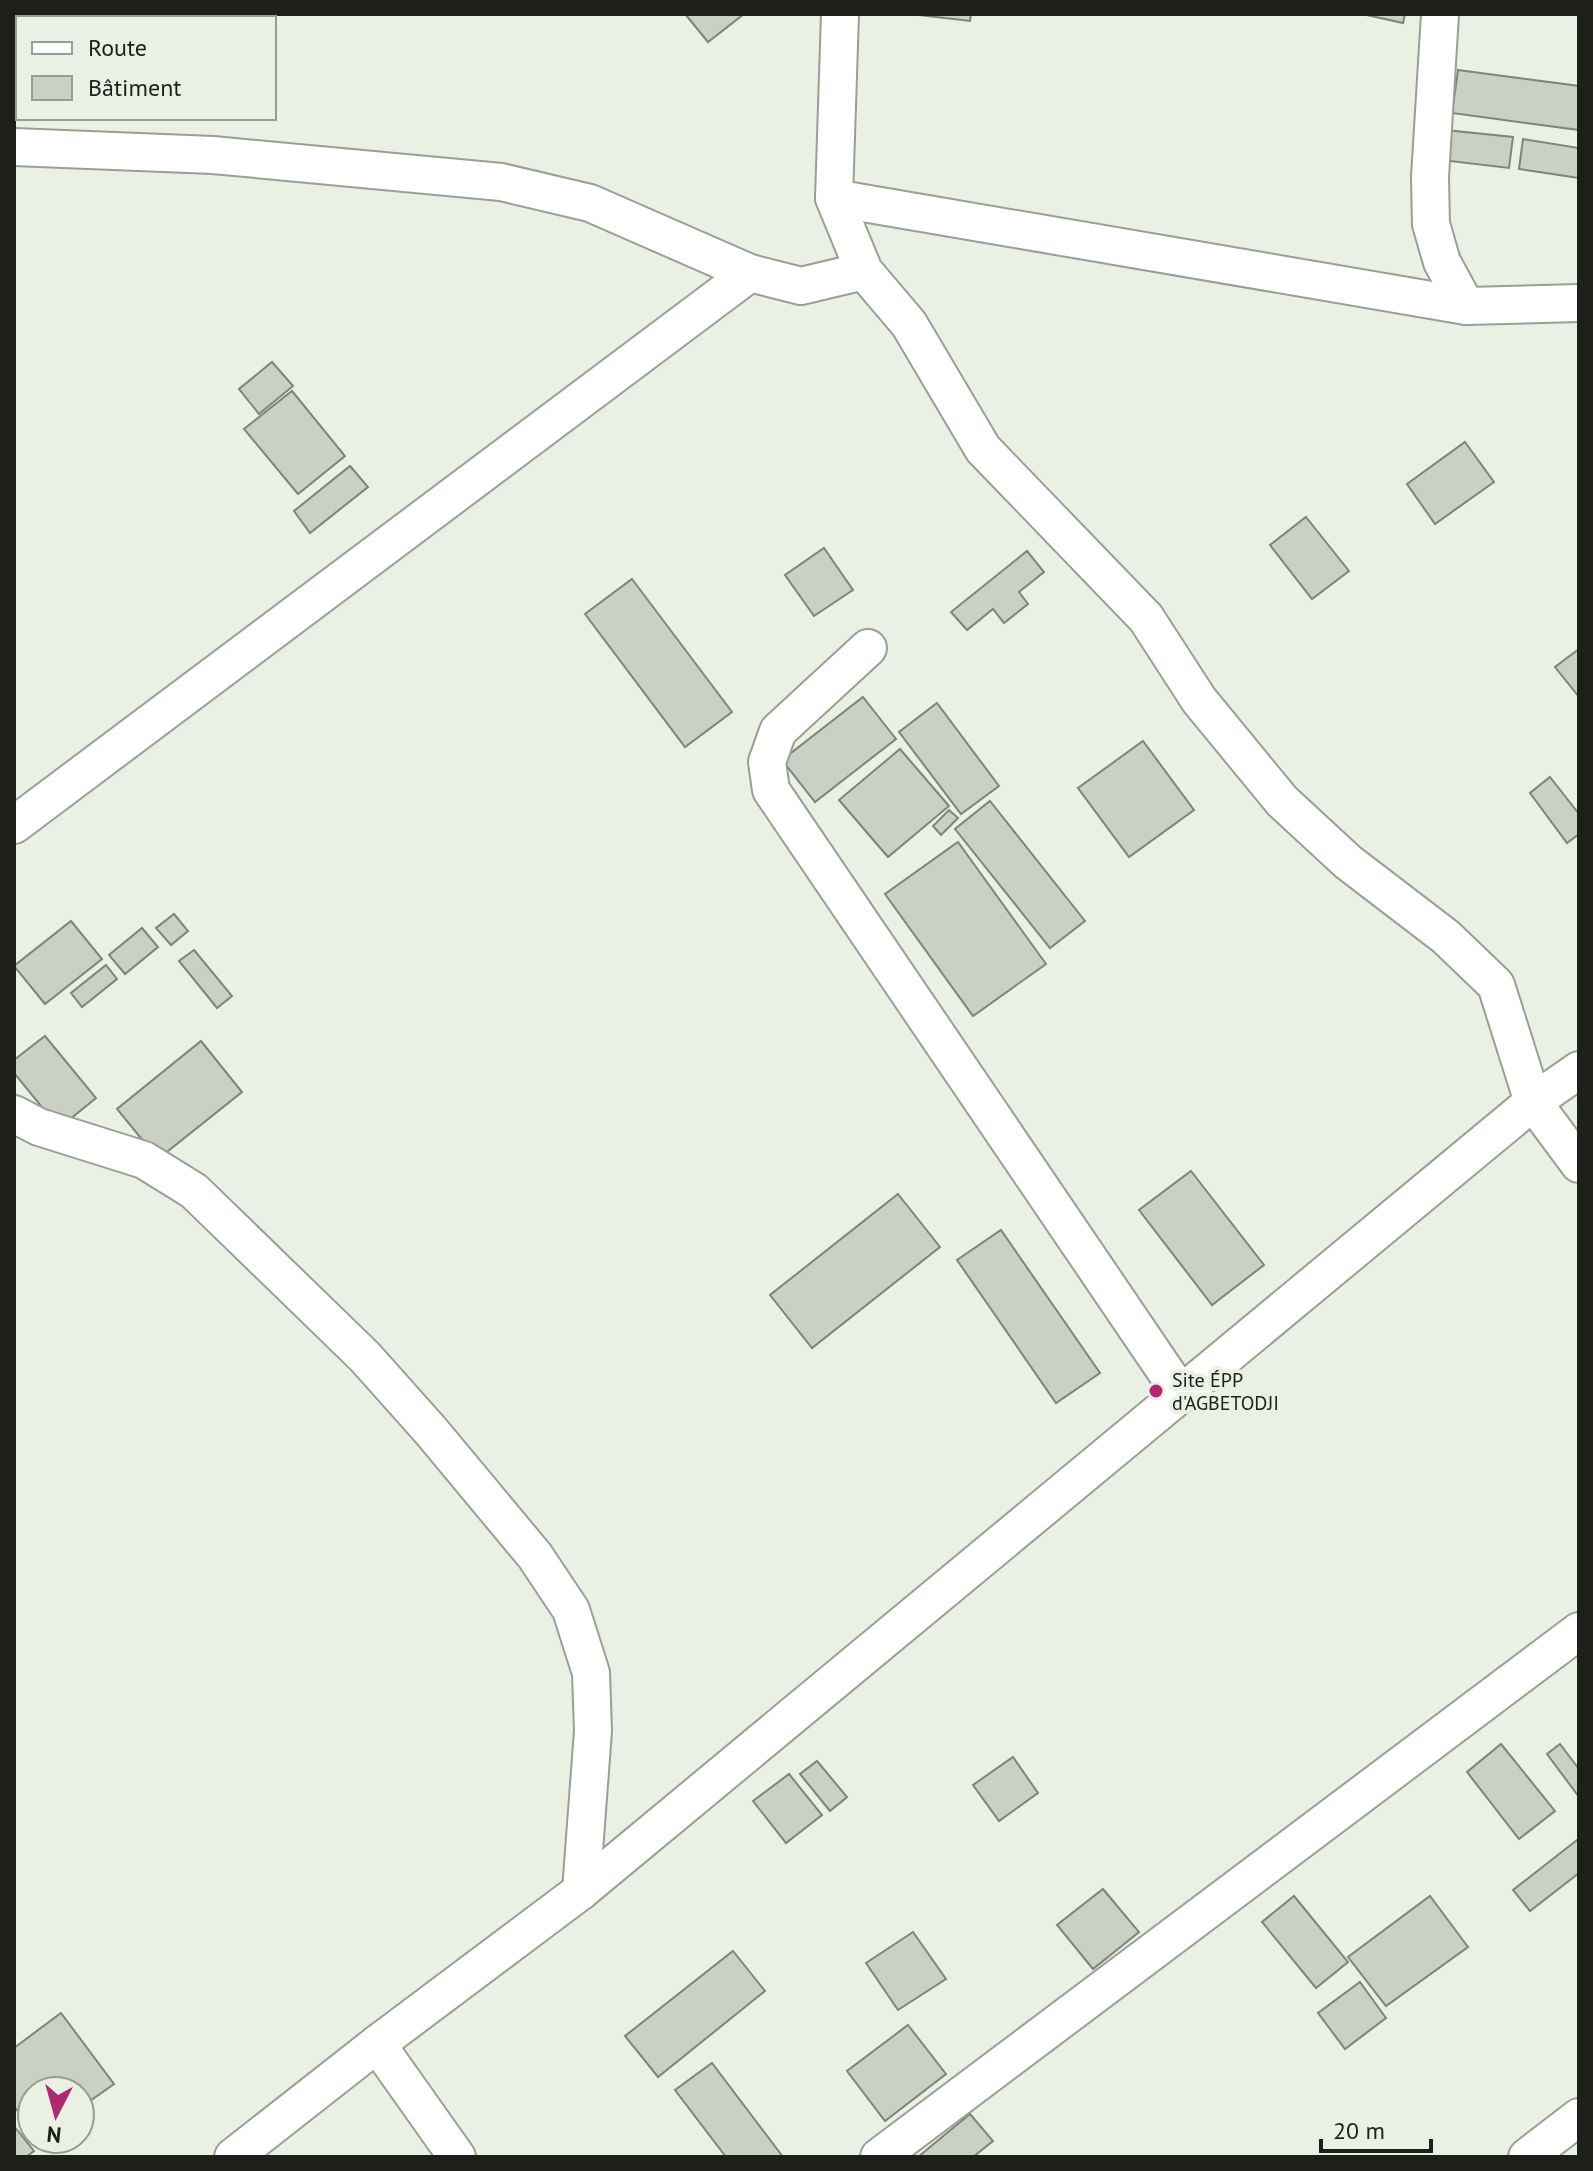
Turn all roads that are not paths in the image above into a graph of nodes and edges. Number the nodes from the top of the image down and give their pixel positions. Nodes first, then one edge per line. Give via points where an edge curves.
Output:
1 (840, 14) edge
2 (1440, 14) edge
3 (14, 147) edge
4 (834, 198) junction
5 (864, 271) junction
6 (750, 273) junction
7 (1579, 303) edge
8 (1466, 306) junction
9 (868, 648) dead end
10 (14, 825) edge
11 (1579, 1070) edge
12 (1533, 1102) junction
13 (14, 1114) edge
14 (1579, 1164) edge
15 (1181, 1394) junction
16 (1579, 1631) edge
17 (581, 1891) junction
18 (377, 2044) junction
19 (1579, 2117) edge
20 (233, 2157) edge
21 (457, 2157) edge
22 (879, 2157) edge
23 (1527, 2157) edge

1 - 4 street
2 - 8 street via 1431,224 1442,262
3 - 6 street via 213,155 501,182 590,203
4 - 5 street
4 - 8 street
5 - 6 street via 801,286
5 - 12 street via 909,324 983,449 1146,618 1199,700 1282,801 1496,985
6 - 10 street
7 - 8 street
9 - 15 street via 778,731 767,762 771,790
11 - 12 street
12 - 14 street
12 - 15 street
13 - 17 street via 144,1160 194,1191 365,1357 535,1556 571,1610 591,1673 593,1731
15 - 17 street
16 - 22 street
17 - 18 street
18 - 20 street
18 - 21 street
19 - 23 street

